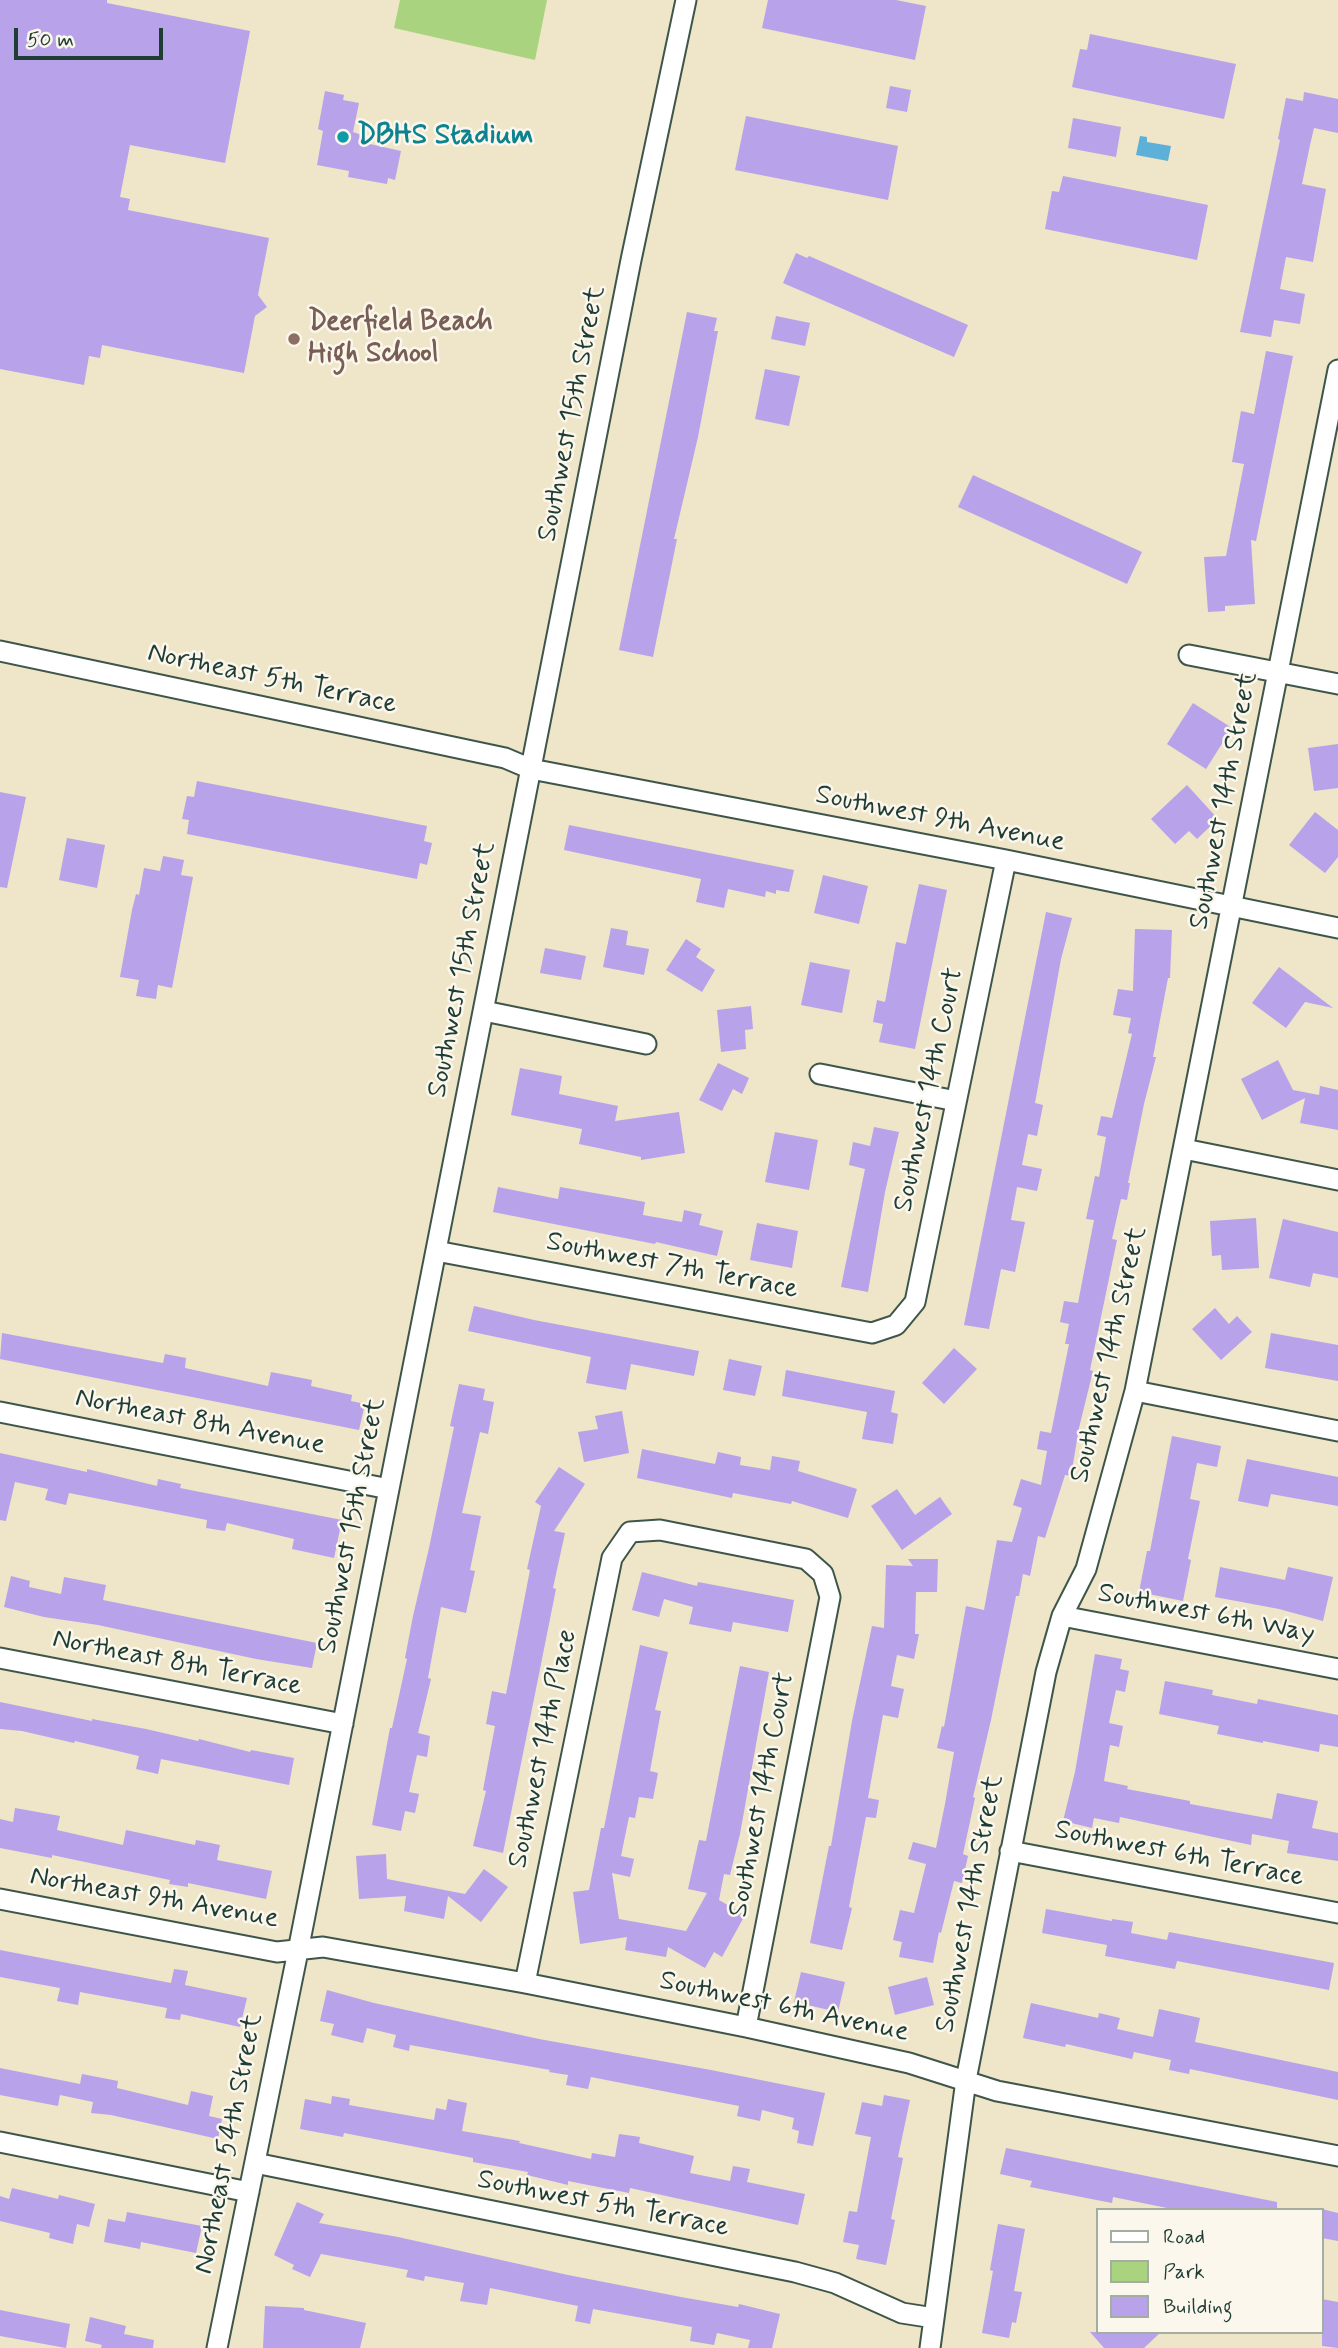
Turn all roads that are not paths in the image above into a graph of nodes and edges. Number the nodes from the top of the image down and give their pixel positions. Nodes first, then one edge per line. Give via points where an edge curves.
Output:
1 (686, 0) edge
2 (1338, 370) edge
3 (1331, 445) edge
4 (0, 651) edge
5 (1189, 655) dead end
6 (1278, 673) junction
7 (1338, 684) edge
8 (531, 769) junction
9 (1006, 860) junction
10 (1233, 907) junction
11 (1338, 928) edge
12 (484, 1012) junction
13 (646, 1044) dead end
14 (820, 1074) dead end
15 (956, 1101) junction
16 (1184, 1149) junction
17 (1338, 1180) edge
18 (436, 1251) junction
19 (896, 1325) joint
20 (1135, 1391) junction
21 (0, 1412) edge
22 (1338, 1430) edge
23 (389, 1489) junction
24 (631, 1532) joint
25 (1062, 1616) junction
26 (0, 1658) edge
27 (1338, 1669) edge
28 (343, 1724) junction
29 (1010, 1851) junction
30 (0, 1899) edge
31 (1338, 1913) edge
32 (298, 1951) junction
33 (525, 1983) junction
34 (746, 2027) junction
35 (965, 2080) junction
36 (0, 2142) edge
37 (1338, 2156) edge
38 (255, 2163) junction
39 (249, 2192) junction
40 (934, 2318) junction
41 (217, 2348) edge
42 (930, 2348) edge

1 - 8 street, Southwest 15th Street
2 - 3 street, Southwest 14th Street
3 - 6 street, Southwest 14th Street
4 - 8 street, Northeast 5th Terrace via 505,758
5 - 6 street
6 - 7 street
6 - 10 street, Southwest 14th Street
8 - 9 street, Southwest 9th Avenue
8 - 12 street, Southwest 15th Street
9 - 10 street, Southwest 9th Avenue
9 - 15 street, Southwest 14th Court
10 - 11 street, Southwest 9th Avenue
10 - 16 street, Southwest 14th Street
12 - 13 street
12 - 18 street, Southwest 15th Street
14 - 15 street
15 - 19 street, Southwest 14th Court via 915,1302
16 - 17 street
16 - 20 street, Southwest 14th Street
18 - 19 street, Southwest 7th Terrace via 872,1333
18 - 23 street, Southwest 15th Street
20 - 22 street
20 - 25 street, Southwest 14th Street via 1086,1569
21 - 23 street, Northeast 8th Avenue
23 - 28 street, Southwest 15th Street
24 - 33 street, Southwest 14th Place via 612,1558
24 - 34 street, Southwest 14th Court via 660,1530 806,1559 823,1574 830,1597
25 - 27 street, Southwest 6th Way
25 - 29 street, Southwest 14th Street via 1046,1672
26 - 28 street, Northeast 8th Terrace
28 - 32 street, Southwest 15th Street
29 - 31 street, Southwest 6th Terrace
29 - 35 street, Southwest 14th Street
30 - 32 street, Northeast 9th Avenue via 270,1951
32 - 33 street, Southwest 6th Avenue via 323,1947
32 - 38 street, Northeast 54th Street
33 - 34 street, Southwest 6th Avenue
34 - 35 street, Southwest 6th Avenue
35 - 37 street, Southwest 6th Avenue via 997,2091
35 - 40 street, Southwest 14th Street
36 - 39 street
38 - 39 street, Northeast 54th Street
38 - 40 street, Southwest 5th Terrace via 794,2272 835,2283 902,2314
39 - 41 street, Northeast 54th Street
40 - 42 street, Southwest 14th Street

